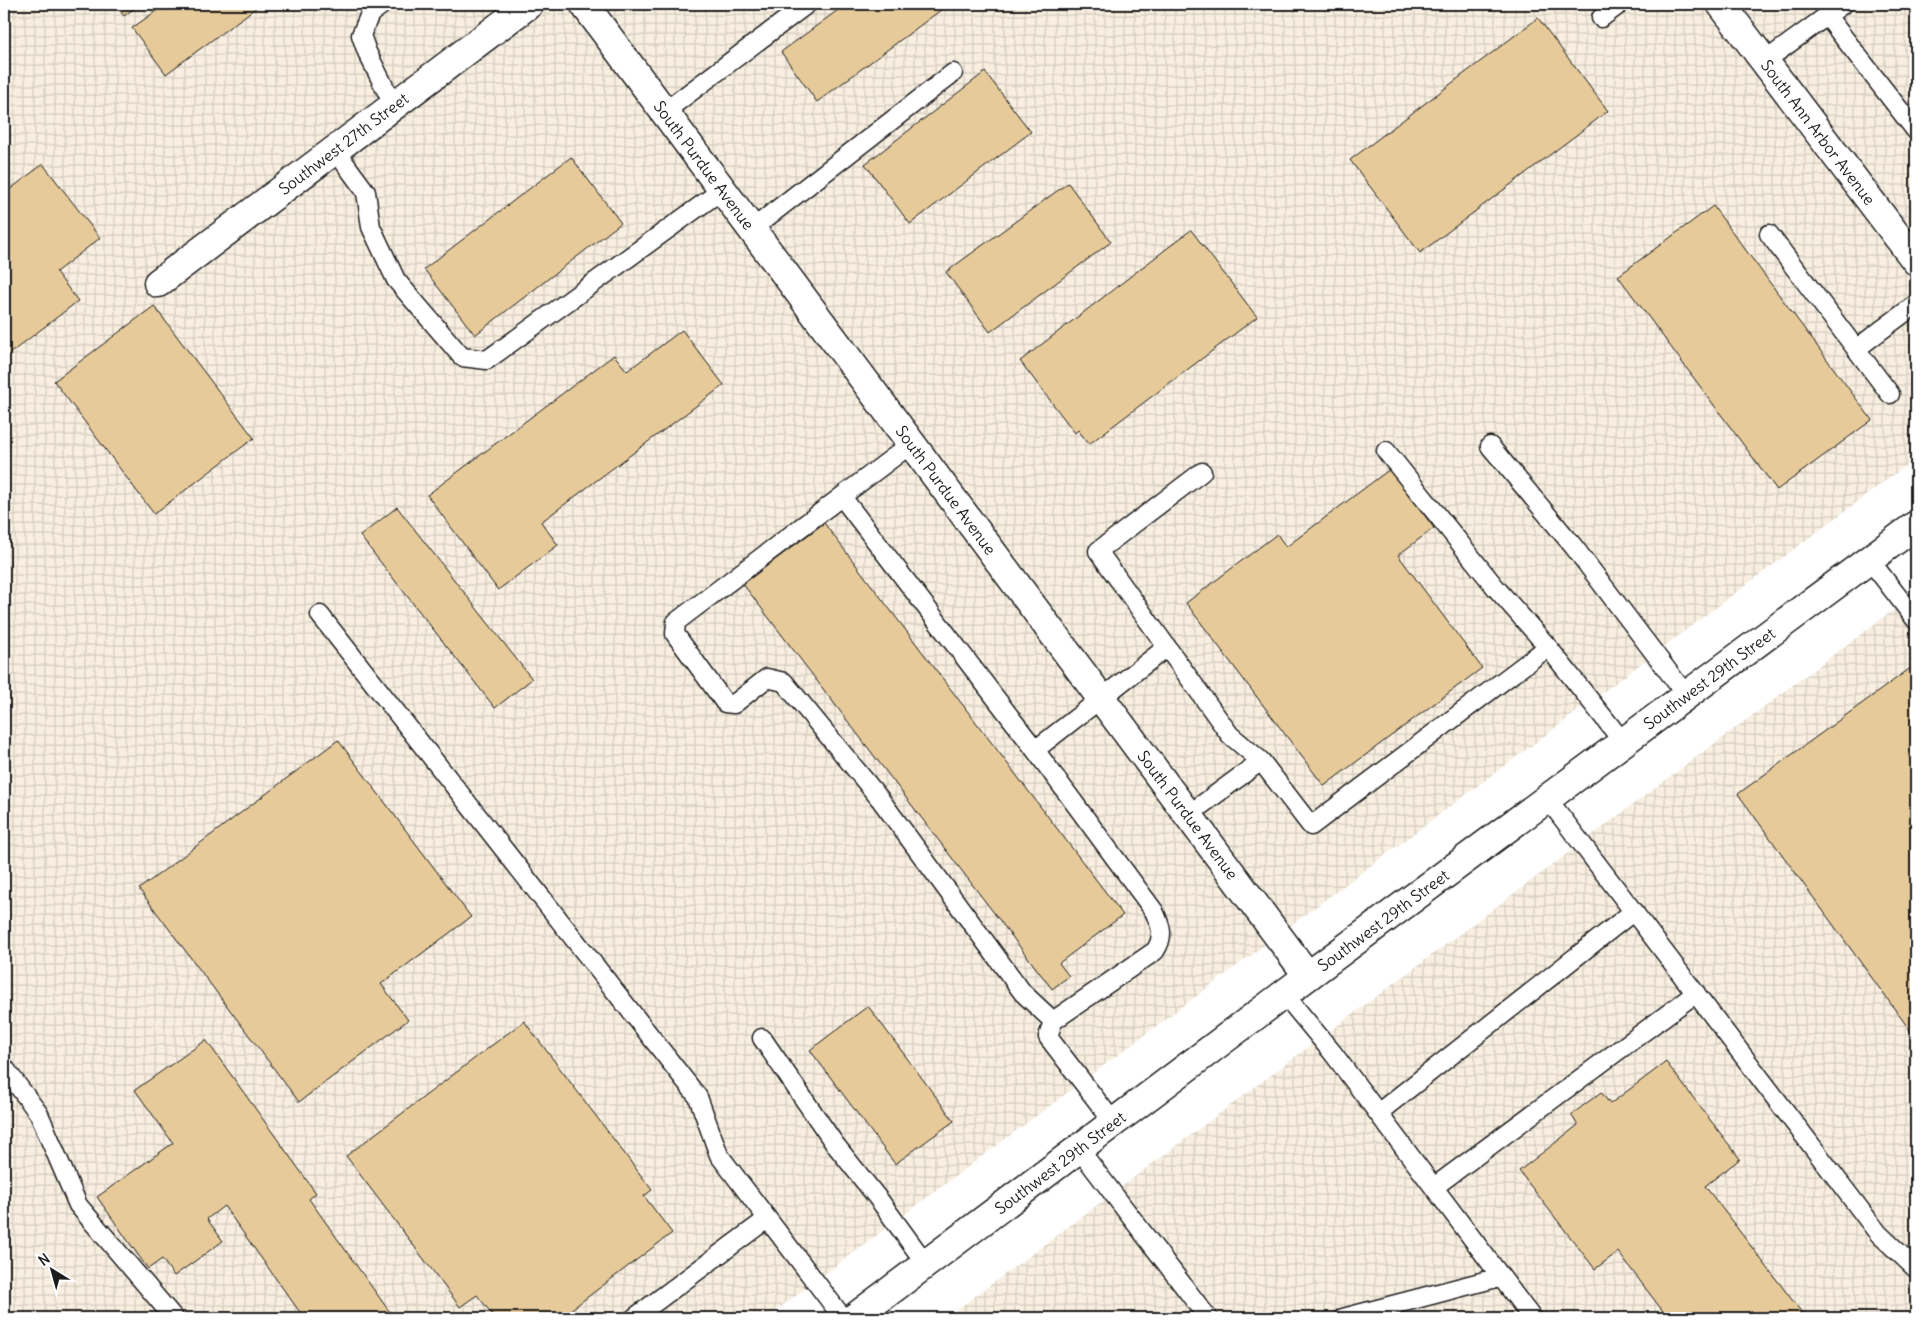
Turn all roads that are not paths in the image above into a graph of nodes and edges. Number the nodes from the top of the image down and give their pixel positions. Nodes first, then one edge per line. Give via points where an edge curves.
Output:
1 (383, 4) edge
2 (529, 4) edge
3 (584, 4) edge
4 (806, 4) edge
5 (1620, 4) edge
6 (1721, 4) edge
7 (1843, 4) edge
8 (1827, 16) junction
9 (1601, 18) dead end
10 (1765, 61) junction
11 (953, 73) dead end
12 (394, 106) junction
13 (664, 112) junction
14 (1916, 131) edge
15 (335, 150) junction
16 (722, 190) junction
17 (752, 229) junction
18 (1769, 234) dead end
19 (1916, 261) edge
20 (158, 283) dead end
21 (1916, 304) edge
22 (1856, 349) junction
23 (1890, 394) dead end
24 (911, 444) junction
25 (1490, 446) dead end
26 (1386, 450) dead end
27 (1202, 472) dead end
28 (842, 497) junction
29 (1916, 525) edge
30 (1869, 560) junction
31 (320, 615) dead end
32 (1916, 620) edge
33 (1167, 647) junction
34 (1548, 647) junction
35 (1686, 696) junction
36 (1100, 698) junction
37 (1623, 742) junction
38 (1035, 750) junction
39 (1261, 761) junction
40 (1547, 798) junction
41 (1188, 815) junction
42 (1634, 912) junction
43 (1308, 976) junction
44 (1696, 993) junction
45 (1284, 994) junction
46 (1053, 1021) junction
47 (762, 1038) dead end
48 (4, 1067) edge
49 (1378, 1113) junction
50 (1114, 1123) junction
51 (1080, 1149) junction
52 (1434, 1187) junction
53 (768, 1219) junction
54 (926, 1264) junction
55 (1916, 1269) edge
56 (1500, 1277) junction
57 (174, 1318) edge
58 (634, 1318) edge
59 (843, 1318) edge
60 (854, 1318) edge
61 (1208, 1318) edge
62 (1343, 1318) edge
63 (1532, 1318) edge

1 - 12 lane via 370,14 361,35
2 - 12 street, Southwest 27th Street
3 - 13 street, South Purdue Avenue
4 - 13 lane
5 - 9 lane
6 - 10 street, South Ann Arbor Avenue
7 - 8 lane
8 - 10 lane
8 - 14 lane
10 - 19 street, South Ann Arbor Avenue
11 - 17 lane
12 - 15 street, Southwest 27th Street
13 - 16 street, South Purdue Avenue
15 - 16 lane via 366,192 371,227 396,280 462,357 487,360
15 - 20 street, Southwest 27th Street
16 - 17 street, South Purdue Avenue
17 - 24 street, South Purdue Avenue
18 - 22 lane
21 - 22 lane
22 - 23 lane
24 - 28 lane
24 - 36 street, South Purdue Avenue
25 - 35 lane via 1574,547
26 - 34 lane via 1496,588
27 - 33 lane via 1098,552
28 - 38 lane
28 - 46 lane via 676,622 675,634 725,703 734,704 767,678 784,682 880,799 1024,993
29 - 30 street, Southwest 29th Street
30 - 32 lane
30 - 35 street, Southwest 29th Street
31 - 53 lane via 698,1097 718,1155
33 - 36 lane
33 - 39 lane via 1230,735
34 - 37 lane
34 - 39 lane via 1311,826
35 - 37 street, Southwest 29th Street
36 - 38 lane
36 - 41 street, South Purdue Avenue
37 - 40 street, Southwest 29th Street
38 - 46 lane via 1154,912 1162,928 1155,951
39 - 41 lane
40 - 42 lane
40 - 43 street, Southwest 29th Street
41 - 43 street, South Purdue Avenue
42 - 44 lane
42 - 49 lane
43 - 45 street, Southwest 29th Street
44 - 52 lane
44 - 55 lane via 1878,1233
45 - 49 lane
45 - 50 street, Southwest 29th Street
46 - 50 lane via 1048,1037
47 - 54 lane via 834,1143
48 - 57 lane via 39,1114 78,1205
49 - 52 lane
50 - 51 street, Southwest 29th Street
51 - 54 street, Southwest 29th Street
51 - 61 lane
52 - 56 lane
53 - 58 lane
53 - 59 lane
54 - 60 street, Southwest 29th Street
56 - 62 lane
56 - 63 lane

